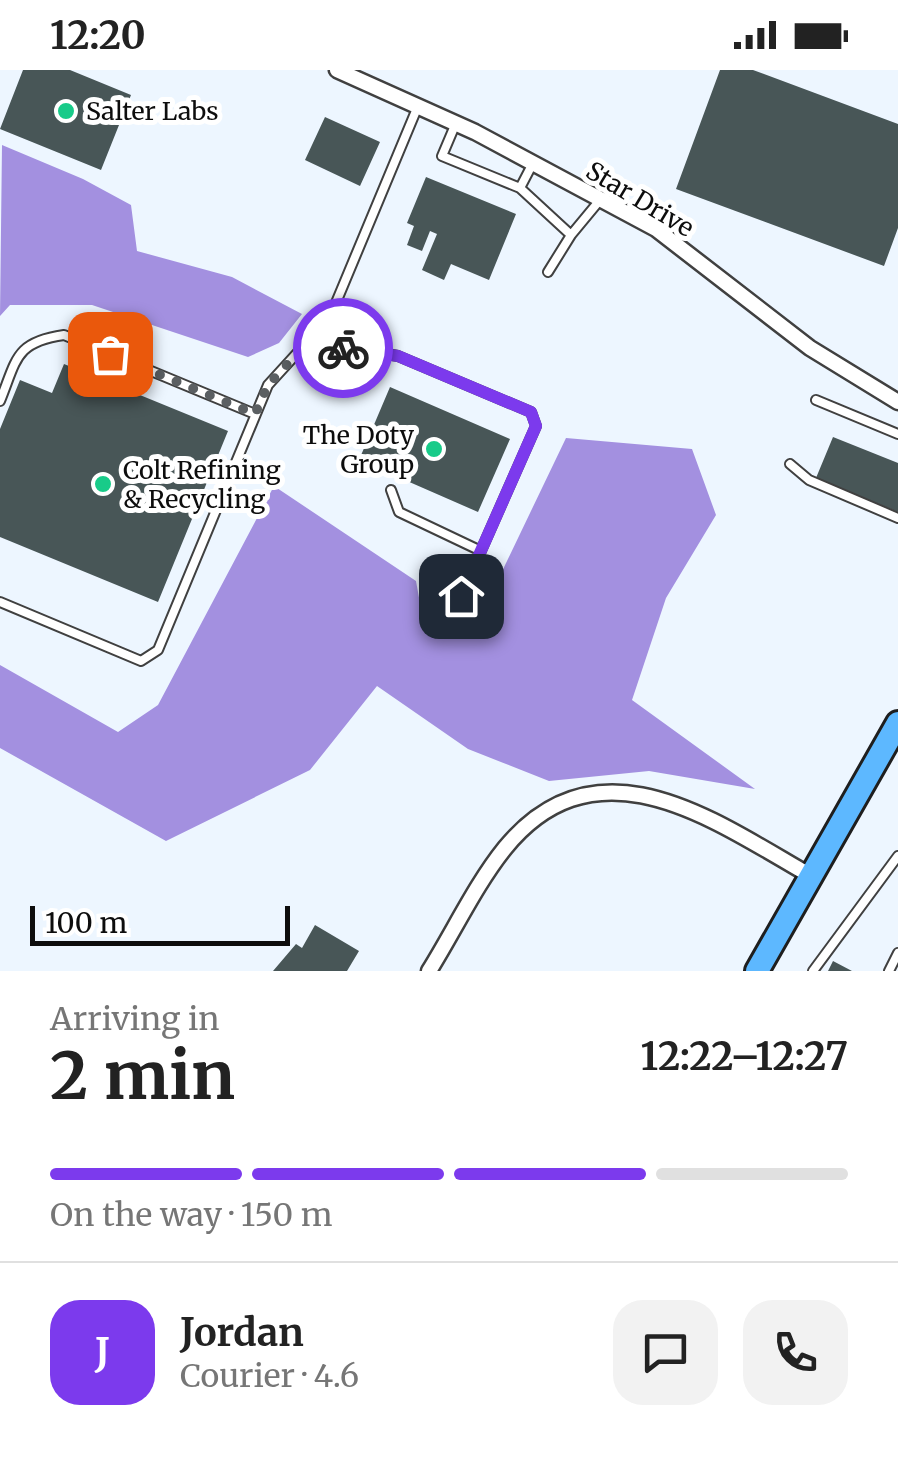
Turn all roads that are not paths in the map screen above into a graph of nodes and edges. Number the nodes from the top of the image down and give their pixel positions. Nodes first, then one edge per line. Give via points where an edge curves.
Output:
1 (337, 70) edge
2 (418, 106) junction
3 (456, 123) junction
4 (533, 163) junction
5 (520, 188) junction
6 (600, 199) junction
7 (571, 235) junction
8 (548, 272) dead end
9 (310, 340) junction
10 (816, 400) dead end
11 (0, 401) edge
12 (898, 402) edge
13 (255, 414) junction
14 (898, 434) edge
15 (790, 464) dead end
16 (392, 490) dead end
17 (898, 518) edge
18 (481, 550) junction
19 (461, 596) dead end
20 (0, 602) edge
21 (898, 723) edge
22 (898, 856) edge
23 (811, 876) junction
24 (898, 953) edge
25 (429, 971) edge
26 (756, 971) edge
27 (813, 971) edge
28 (889, 971) edge

1 - 2 street, Star Drive
2 - 3 street, Star Drive
2 - 9 lane via 330,317
3 - 4 street, Star Drive
3 - 5 lane via 442,156
4 - 5 lane
4 - 6 street, Star Drive
5 - 7 lane
6 - 7 lane
6 - 12 street, Star Drive via 656,229 810,348
7 - 8 lane
9 - 13 lane via 268,385
9 - 18 lane via 398,356 531,412 536,426
10 - 14 lane
11 - 13 lane via 21,349 64,335
13 - 20 lane via 158,650 141,661
15 - 17 lane via 809,480
16 - 18 lane via 400,512
18 - 19 lane
21 - 23 main road
22 - 27 lane
23 - 25 street via 688,806 650,793 609,792 534,820 505,848
23 - 26 main road
24 - 28 lane

